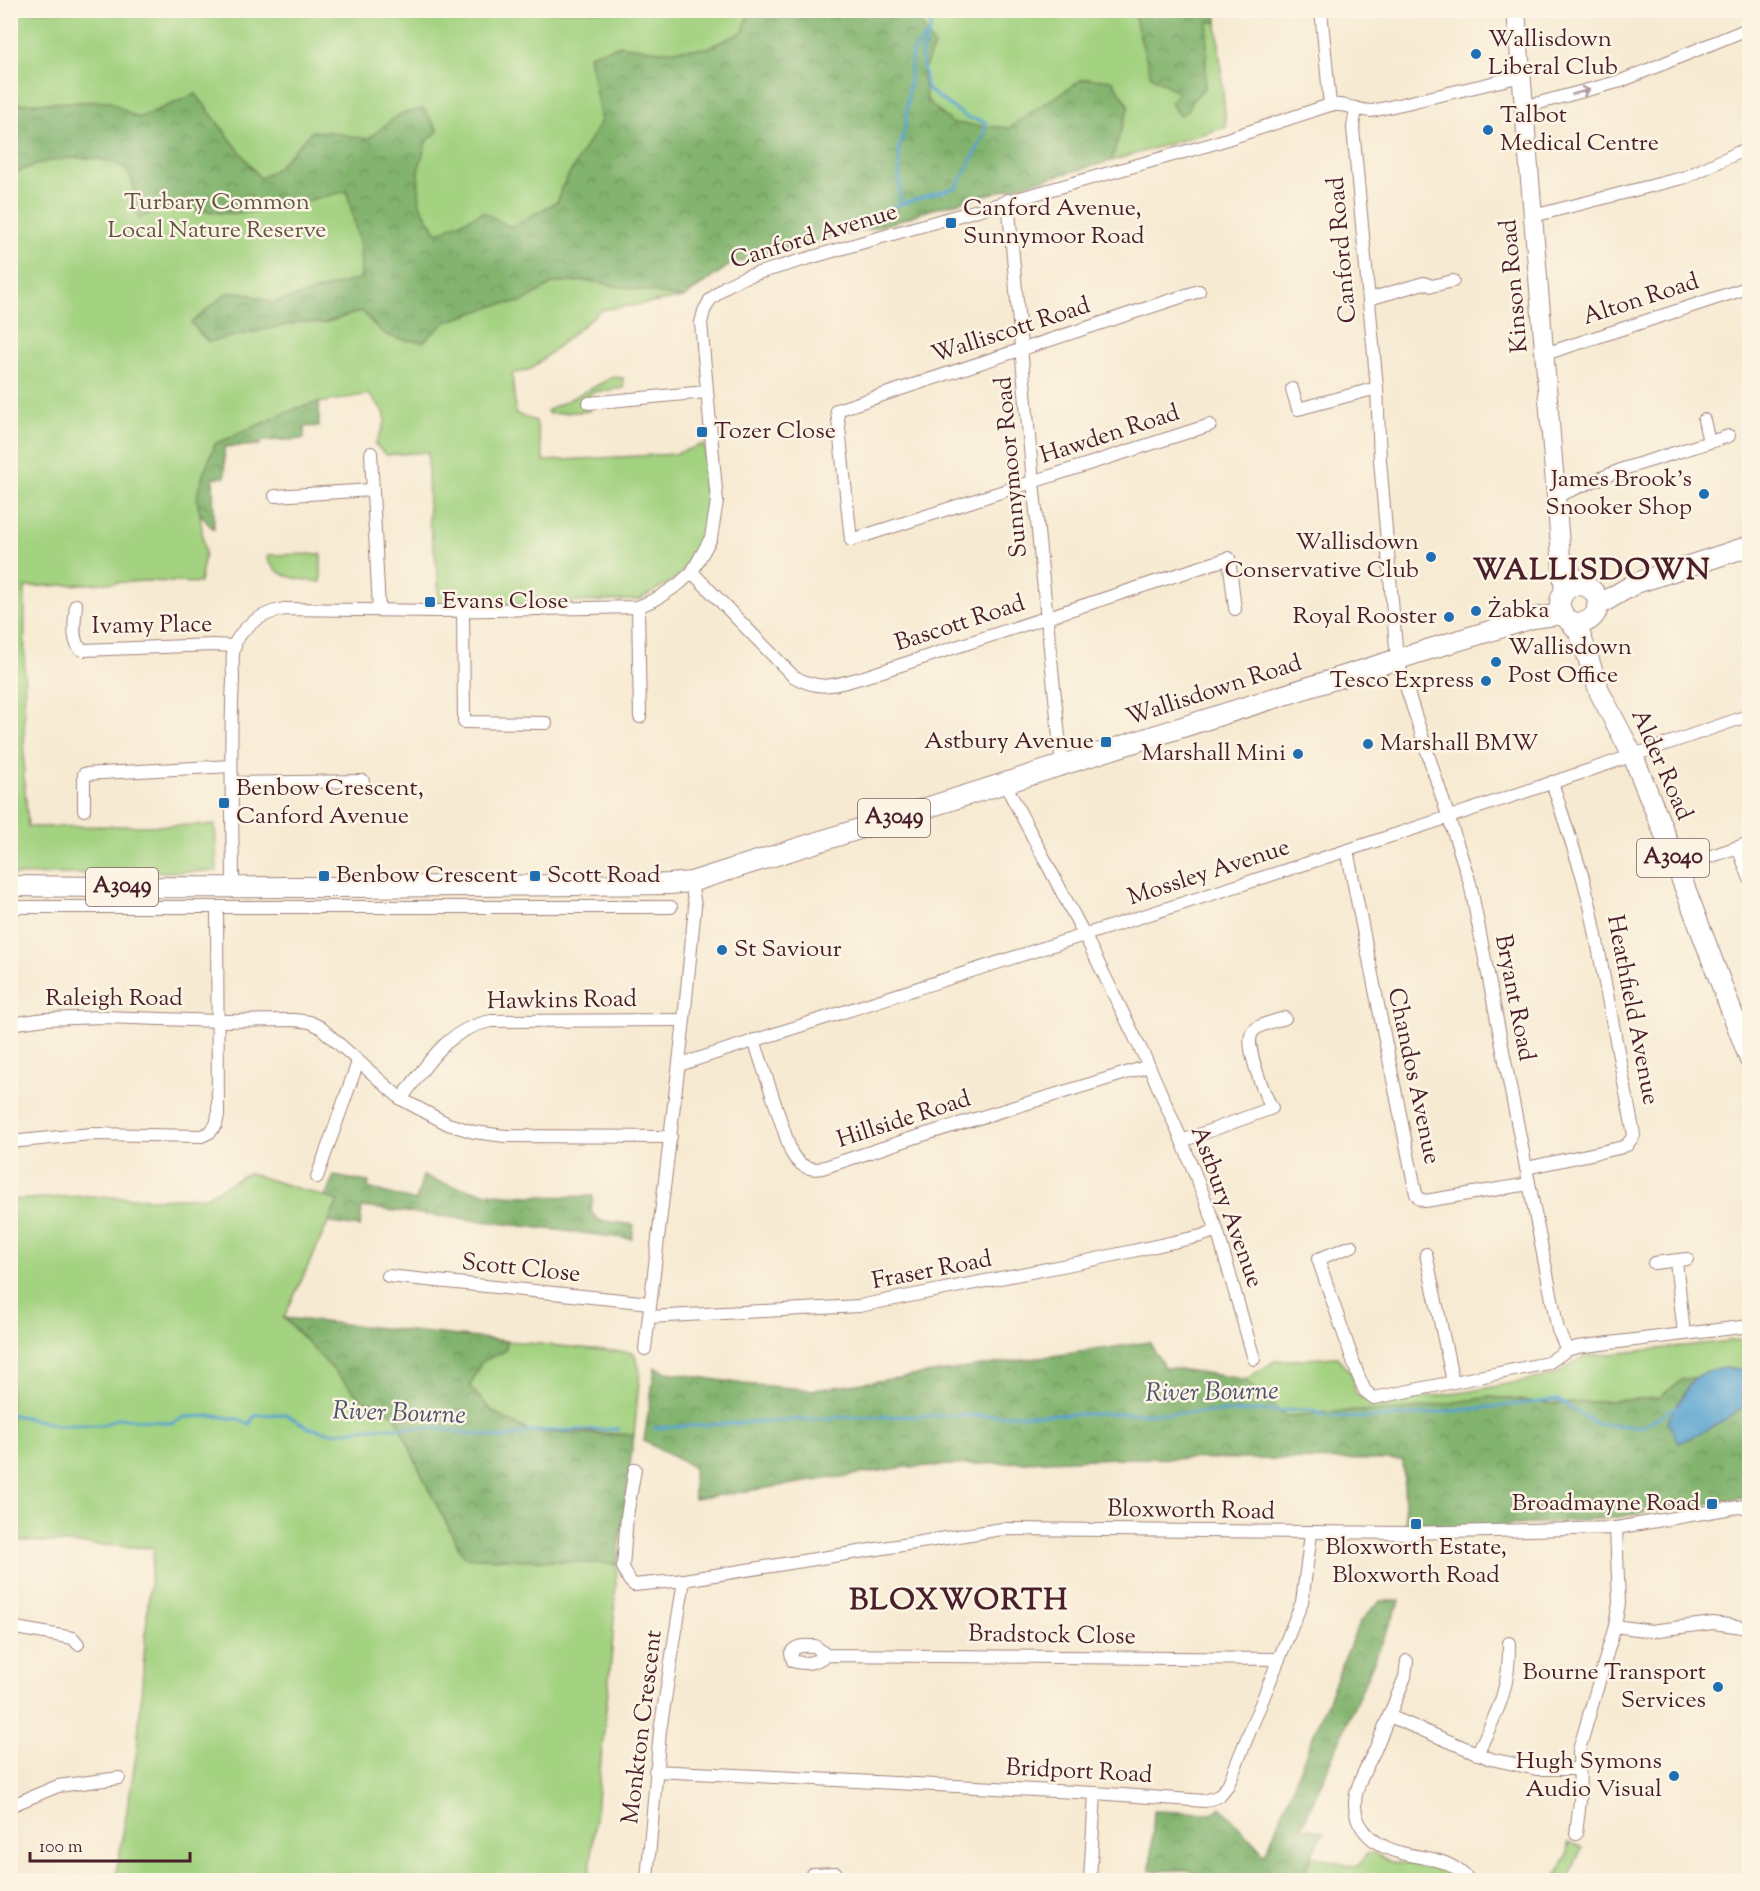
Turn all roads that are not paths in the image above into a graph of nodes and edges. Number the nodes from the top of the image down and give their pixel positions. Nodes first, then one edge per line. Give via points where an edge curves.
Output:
1 (1321, 10) edge
2 (1516, 10) edge
3 (1749, 28) edge
4 (1522, 76) junction
5 (1330, 105) junction
6 (1524, 107) junction
7 (1356, 108) junction
8 (1749, 147) edge
9 (1008, 200) junction
10 (1533, 216) junction
11 (1453, 281) dead end
12 (1199, 291) dead end
13 (1749, 291) edge
14 (1369, 299) junction
15 (1023, 351) junction
16 (1545, 354) junction
17 (1377, 388) junction
18 (1292, 389) dead end
19 (706, 392) junction
20 (589, 403) dead end
21 (1704, 420) dead end
22 (1210, 425) dead end
23 (1729, 436) dead end
24 (1709, 442) junction
25 (371, 453) dead end
26 (1033, 482) junction
27 (372, 490) junction
28 (275, 496) dead end
29 (1557, 496) junction
30 (851, 540) joint
31 (1749, 546) edge
32 (692, 572) junction
33 (1636, 584) junction
34 (1570, 600) junction
35 (76, 605) dead end
36 (638, 607) junction
37 (1235, 609) dead end
38 (1597, 609) junction
39 (379, 610) junction
40 (463, 610) junction
41 (1048, 618) junction
42 (235, 646) junction
43 (1397, 659) junction
44 (1589, 659) junction
45 (1749, 715) edge
46 (640, 717) dead end
47 (546, 723) dead end
48 (1633, 756) junction
49 (231, 766) junction
50 (1062, 766) junction
51 (363, 781) dead end
52 (1552, 782) junction
53 (232, 783) junction
54 (1005, 784) junction
55 (84, 810) dead end
56 (1450, 816) junction
57 (1744, 845) edge
58 (1347, 850) junction
59 (1676, 868) junction
60 (1749, 879) edge
61 (691, 882) junction
62 (10, 886) edge
63 (233, 887) junction
64 (165, 888) junction
65 (10, 907) edge
66 (217, 907) junction
67 (671, 907) dead end
68 (164, 908) junction
69 (1085, 936) junction
70 (1285, 1018) dead end
71 (218, 1020) junction
72 (684, 1020) junction
73 (10, 1024) edge
74 (754, 1040) junction
75 (1749, 1060) edge
76 (358, 1062) junction
77 (679, 1065) junction
78 (1149, 1066) junction
79 (401, 1099) junction
80 (671, 1137) junction
81 (1182, 1141) junction
82 (10, 1142) edge
83 (1526, 1168) junction
84 (316, 1178) dead end
85 (1529, 1184) junction
86 (1218, 1230) junction
87 (1352, 1246) dead end
88 (1426, 1254) dead end
89 (1654, 1263) dead end
90 (388, 1276) dead end
91 (651, 1303) junction
92 (649, 1317) junction
93 (1749, 1326) edge
94 (1684, 1334) junction
95 (645, 1349) dead end
96 (1567, 1350) junction
97 (1254, 1359) dead end
98 (1453, 1382) junction
99 (634, 1468) dead end
100 (1749, 1505) edge
101 (1616, 1528) junction
102 (1311, 1534) junction
103 (684, 1580) junction
104 (1615, 1626) junction
105 (10, 1627) edge
106 (1749, 1628) edge
107 (1509, 1643) dead end
108 (78, 1644) dead end
109 (826, 1655) dead end
110 (1279, 1659) junction
111 (1407, 1661) dead end
112 (1389, 1716) junction
113 (1477, 1754) junction
114 (1578, 1769) junction
115 (655, 1771) junction
116 (119, 1778) dead end
117 (1095, 1793) junction
118 (10, 1806) edge
119 (1576, 1834) dead end
120 (836, 1873) dead end
121 (819, 1876) edge
122 (646, 1881) edge
123 (1090, 1881) edge
124 (1469, 1881) edge

1 - 5 street
2 - 4 street, Kinson Road
6 -> 3 street via 1621,81
4 - 6 street, Kinson Road
4 - 7 street, Canford Avenue via 1386,109
5 - 7 street, Canford Avenue
5 - 9 street, Canford Avenue via 1212,144
6 - 10 street, Kinson Road
7 - 14 street, Canford Road via 1353,128
8 - 10 street via 1686,177
9 - 15 street, Sunnymoor Road
9 - 19 street, Canford Avenue via 745,277 726,286 710,300 702,317
10 - 16 street, Kinson Road
11 - 14 street via 1432,286 1424,283
12 - 15 street, Walliscott Road
13 - 16 street, Alton Road
14 - 17 street, Canford Road
15 - 26 street, Sunnymoor Road
15 - 30 street, Walliscott Road via 837,410
16 - 29 street, Kinson Road
17 - 18 street via 1298,409
17 - 43 street, Canford Road
19 - 20 street
19 - 32 street, Canford Avenue via 716,517 711,537
21 - 24 street
22 - 26 street, Hawden Road
23 - 24 street
24 - 29 street via 1623,469
25 - 27 street
26 - 30 street, Hawden Road
26 - 41 street, Sunnymoor Road
27 - 28 street
27 - 39 street
29 - 34 street, Kinson Road
31 - 33 main road, Wallisdown Road / A3049
32 - 36 street, Canford Avenue via 658,598
32 - 41 street, Bascott Road via 793,676 819,687 833,686
33 - 34 main road, Wallisdown Road / A3049
33 - 38 main road, Wallisdown Road / A3049
34 - 38 main road via 1596,596
34 - 38 main road, Wallisdown Road via 1574,622 1585,622
34 - 43 main road, Wallisdown Road / A3049 via 1533,618
34 - 44 main road, Alder Road / A3040
35 - 42 street, Ivamy Place via 75,641 83,650
36 - 40 street, Canford Avenue
36 - 46 street
37 - 41 street, Bascott Road via 1229,558
38 - 44 main road, Alder Road / A3040
39 - 40 street, Canford Avenue
39 - 42 street, Canford Avenue via 274,611 248,626
40 - 47 street via 464,722
41 - 50 street, Sunnymoor Road
42 - 49 street
43 - 50 main road, Wallisdown Road / A3049
43 - 56 street, Bryant Road
44 - 48 main road, Alder Road / A3040 via 1600,693
45 - 48 street, Mossley Avenue
48 - 52 street, Mossley Avenue
48 - 59 main road, Alder Road / A3040
49 - 53 street
49 - 55 street via 84,774
50 - 54 main road, Wallisdown Road / A3049
51 - 53 street
52 - 56 street, Mossley Avenue
52 - 83 street, Heathfield Avenue via 1591,910 1634,1134 1627,1145 1619,1148
53 - 63 street
54 - 61 main road, Wallisdown Road / A3049
54 - 69 street, Astbury Avenue
56 - 58 street, Mossley Avenue
56 - 83 street, Bryant Road via 1474,902
57 - 59 street
57 - 60 street
58 - 69 street, Mossley Avenue
58 - 85 street, Chandos Avenue via 1416,1194 1425,1201
59 - 75 main road, Alder Road / A3040
61 - 63 main road, Wallisdown Road / A3049
61 - 72 street via 695,906
62 - 64 main road, Wallisdown Road / A3049
63 - 64 main road, Wallisdown Road / A3049
64 - 68 street
65 - 68 street
66 - 67 street
66 - 68 street
66 - 71 street
69 - 74 street, Mossley Avenue
69 - 78 street, Astbury Avenue
70 - 81 street via 1252,1031 1250,1036 1262,1089 1272,1108
71 - 73 street, Raleigh Road via 80,1017
71 - 76 street, Raleigh Road via 310,1022
71 - 82 street via 218,1115 210,1132 191,1136 91,1134
72 - 77 street
72 - 79 street, Hawkins Road via 478,1023 446,1042
74 - 77 street, Mossley Avenue
74 - 78 street, Hillside Road via 790,1152 800,1164 811,1169
76 - 79 street, Raleigh Road
76 - 84 street
77 - 80 street
78 - 81 street, Astbury Avenue
79 - 80 street, Raleigh Road via 448,1124 474,1132 505,1136
80 - 91 street
81 - 86 street, Astbury Avenue
83 - 85 street, Bryant Road
85 - 96 street, Bryant Road via 1558,1330
86 - 92 street, Fraser Road via 1099,1259 860,1306
86 - 97 street, Astbury Avenue
87 - 98 street via 1318,1259 1365,1391 1374,1398
88 - 98 street
89 - 94 street via 1681,1260
90 - 91 street, Scott Close
91 - 92 street
92 - 95 street
93 - 94 street
94 - 96 street
96 - 98 street via 1548,1363
99 - 103 street, Bloxworth Road via 623,1567 628,1580 634,1586
100 - 101 street, Bloxworth Road
101 - 102 street, Bloxworth Road
101 - 104 street via 1619,1604
102 - 103 street, Bloxworth Road via 1002,1529
102 - 110 street, Bridport Road via 1302,1602
103 - 115 street, Monkton Crescent
104 - 106 street via 1651,1631 1713,1623
104 - 114 street via 1579,1750
105 - 108 street via 74,1638
107 - 113 street via 1502,1701
109 - 110 street, Bradstock Close
110 - 117 street, Bridport Road via 1228,1785 1219,1796 1205,1801
111 - 112 street via 1405,1677
112 - 113 street
112 - 124 street via 1357,1788 1355,1816 1361,1829 1379,1844 1398,1852 1434,1858 1458,1870
113 - 114 street via 1537,1769
114 - 119 street
115 - 117 street, Bridport Road
115 - 122 street, Monkton Crescent
116 - 118 street via 58,1786
117 - 123 street
120 - 121 street

